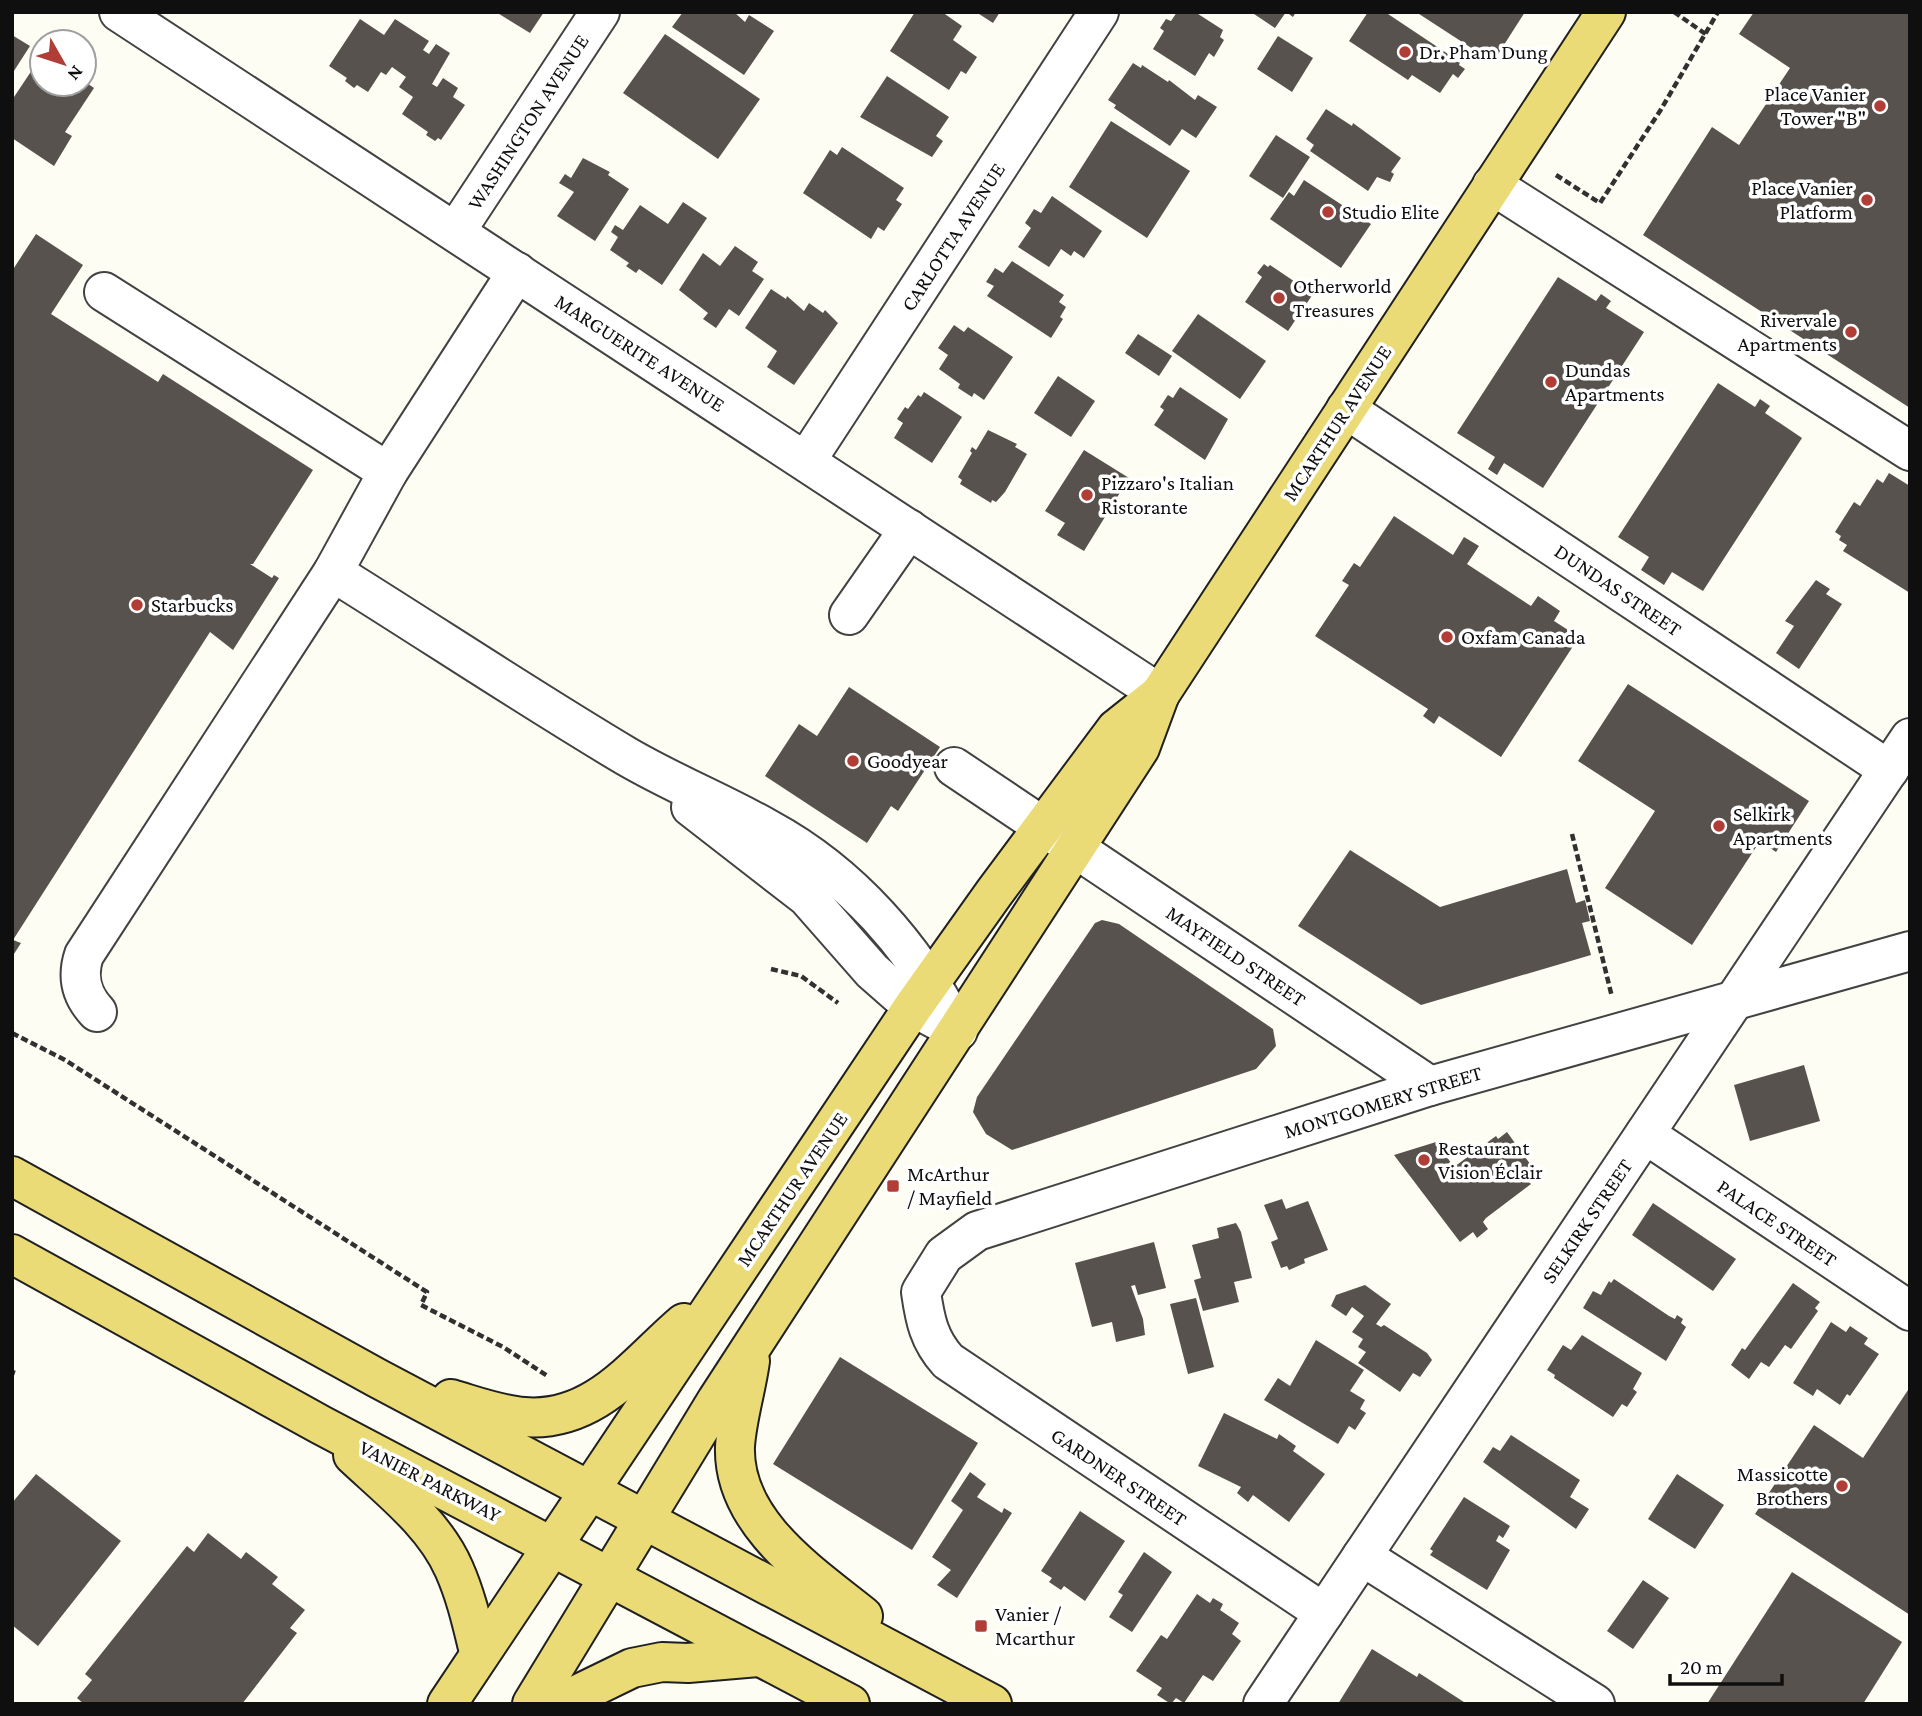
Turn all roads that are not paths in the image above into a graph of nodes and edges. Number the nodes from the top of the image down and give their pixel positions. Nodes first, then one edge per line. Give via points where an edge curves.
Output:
1 (119, 12) edge
2 (600, 12) edge
3 (1100, 12) edge
4 (1606, 12) edge
5 (1498, 175) junction
6 (1602, 226) dead end
7 (456, 231) junction
8 (517, 272) junction
9 (104, 292) dead end
10 (1346, 409) junction
11 (1910, 451) edge
12 (806, 461) junction
13 (388, 472) junction
14 (909, 529) junction
15 (333, 572) junction
16 (849, 615) dead end
17 (1160, 694) junction
18 (1910, 738) edge
19 (954, 766) dead end
20 (1889, 770) junction
21 (1042, 827) junction
22 (1076, 849) junction
23 (1910, 951) edge
24 (923, 994) junction
25 (1735, 1001) junction
26 (97, 1012) dead end
27 (958, 1031) junction
28 (1430, 1086) junction
29 (1645, 1134) junction
30 (12, 1176) edge
31 (12, 1254) edge
32 (731, 1282) junction
33 (1910, 1311) edge
34 (927, 1328) joint
35 (752, 1345) junction
36 (377, 1378) junction
37 (321, 1425) junction
38 (591, 1492) junction
39 (643, 1518) junction
40 (555, 1546) junction
41 (1362, 1556) junction
42 (609, 1575) junction
43 (1324, 1613) junction
44 (480, 1652) junction
45 (758, 1657) junction
46 (941, 1679) junction
47 (447, 1704) edge
48 (532, 1704) edge
49 (558, 1704) edge
50 (850, 1704) edge
51 (992, 1704) edge
52 (1263, 1704) edge
53 (1595, 1704) edge

1 - 7 street, MARGUERITE AVENUE
2 - 7 street, WASHINGTON AVENUE
3 - 12 street, CARLOTTA AVENUE
4 - 5 main road, MCARTHUR AVENUE
5 - 6 street
5 - 10 main road, MCARTHUR AVENUE
5 - 11 street
7 - 8 street, MARGUERITE AVENUE
8 - 12 street, MARGUERITE AVENUE
8 - 13 street
9 - 13 street
10 - 17 main road, MCARTHUR AVENUE
10 - 20 street, DUNDAS STREET
12 - 14 street, MARGUERITE AVENUE
13 - 15 street
14 - 16 street
14 - 17 street, MARGUERITE AVENUE
15 - 24 street via 629,758 770,829 823,863 882,922
15 - 26 street via 84,955 80,978
17 - 21 main road, MCARTHUR AVENUE via 1116,729
17 - 22 main road, MCARTHUR AVENUE via 1140,748
18 - 20 street, SELKIRK STREET
19 - 21 street, MAYFIELD STREET
20 - 25 street, SELKIRK STREET
21 - 22 street, MAYFIELD STREET
21 - 24 main road, MCARTHUR AVENUE
22 - 27 main road, MCARTHUR AVENUE
22 - 28 street, MAYFIELD STREET
23 - 25 street, MONTGOMERY STREET
24 - 27 street
24 - 32 main road, MCARTHUR AVENUE
25 - 28 street, MONTGOMERY STREET
25 - 29 street, SELKIRK STREET
27 - 35 main road, MCARTHUR AVENUE
28 - 34 street, MONTGOMERY STREET via 977,1231 944,1255 921,1292
29 - 33 street, PALACE STREET
29 - 41 street, SELKIRK STREET
30 - 36 main road
31 - 37 main road, VANIER PARKWAY
32 - 36 main road via 604,1395 567,1413 503,1414
32 - 38 main road, MCARTHUR AVENUE
34 - 43 street, GARDNER STREET via 936,1347 966,1375
35 - 39 main road, MCARTHUR AVENUE
35 - 46 main road via 735,1450 755,1513 793,1560
36 - 38 main road
37 - 40 main road, VANIER PARKWAY
37 - 44 main road via 416,1515 443,1550 471,1615
38 - 39 main road
38 - 40 main road, MCARTHUR AVENUE
39 - 42 main road, MCARTHUR AVENUE
39 - 46 main road
40 - 42 main road, VANIER PARKWAY
40 - 44 main road, MCARTHUR AVENUE
41 - 43 street, SELKIRK STREET
41 - 53 street
42 - 45 main road, VANIER PARKWAY
42 - 48 main road, MCARTHUR AVENUE
43 - 52 street, SELKIRK STREET
44 - 47 main road, MCARTHUR AVENUE
45 - 49 main road via 632,1668
45 - 50 main road, VANIER PARKWAY
46 - 51 main road

